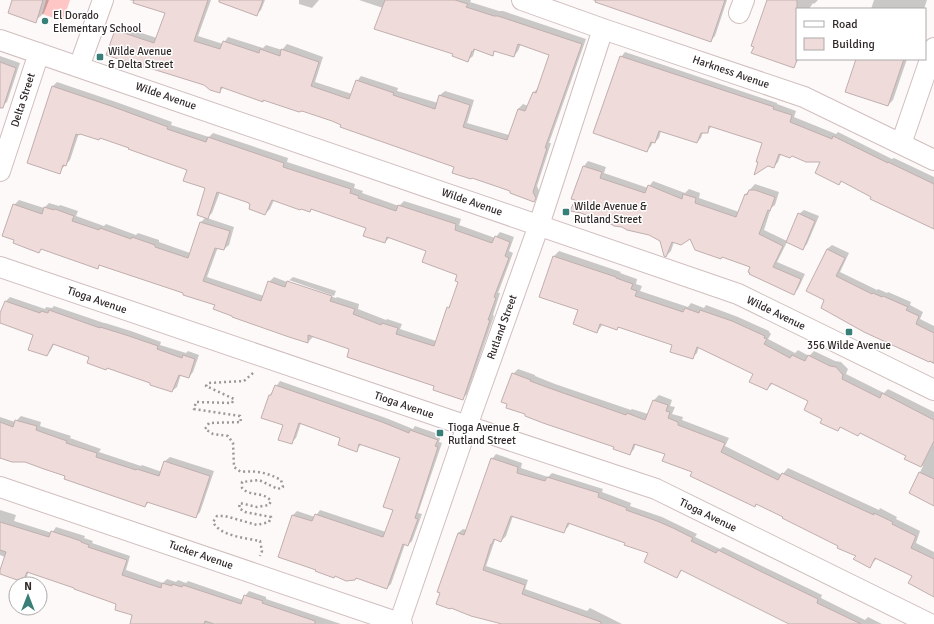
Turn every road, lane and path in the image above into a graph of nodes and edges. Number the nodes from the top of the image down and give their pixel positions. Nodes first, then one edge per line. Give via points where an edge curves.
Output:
1 (103, 0) edge
2 (525, 0) edge
3 (603, 29) junction
4 (0, 40) edge
5 (934, 48) edge
6 (39, 53) junction
7 (79, 66) junction
8 (901, 144) junction
9 (934, 160) edge
10 (0, 170) edge
11 (539, 225) junction
12 (0, 267) edge
13 (261, 356) junction
14 (934, 390) edge
15 (467, 426) junction
16 (0, 487) edge
17 (255, 574) junction
18 (400, 624) edge
19 (930, 624) edge

1 - 7 street
2 - 3 street, Harkness Avenue
3 - 8 street, Harkness Avenue via 804,97
3 - 11 street, Rutland Street
4 - 6 street, Wilde Avenue
5 - 8 street
6 - 7 street, Wilde Avenue
6 - 10 street, Delta Street
7 - 11 street, Wilde Avenue
8 - 9 street, Harkness Avenue
11 - 14 street, Wilde Avenue via 738,294
11 - 15 street, Rutland Street
12 - 13 street, Tioga Avenue
13 - 15 street, Tioga Avenue
13 - 17 path via 256,371 244,381 208,383 206,386 234,399 232,403 196,402 194,409 240,416 241,422 208,423 205,428 213,434 228,436 233,443 234,467 241,472 268,473 281,480 282,487 278,489 259,480 242,482 245,492 267,496 271,501 269,505 257,507 240,503 239,508 245,512 271,517 269,522 256,525 217,516 213,522 216,527 230,534 260,541 262,551
15 - 18 street, Rutland Street
15 - 19 street, Tioga Avenue via 656,489
16 - 17 street, Tucker Avenue
17 - 18 street, Tucker Avenue

